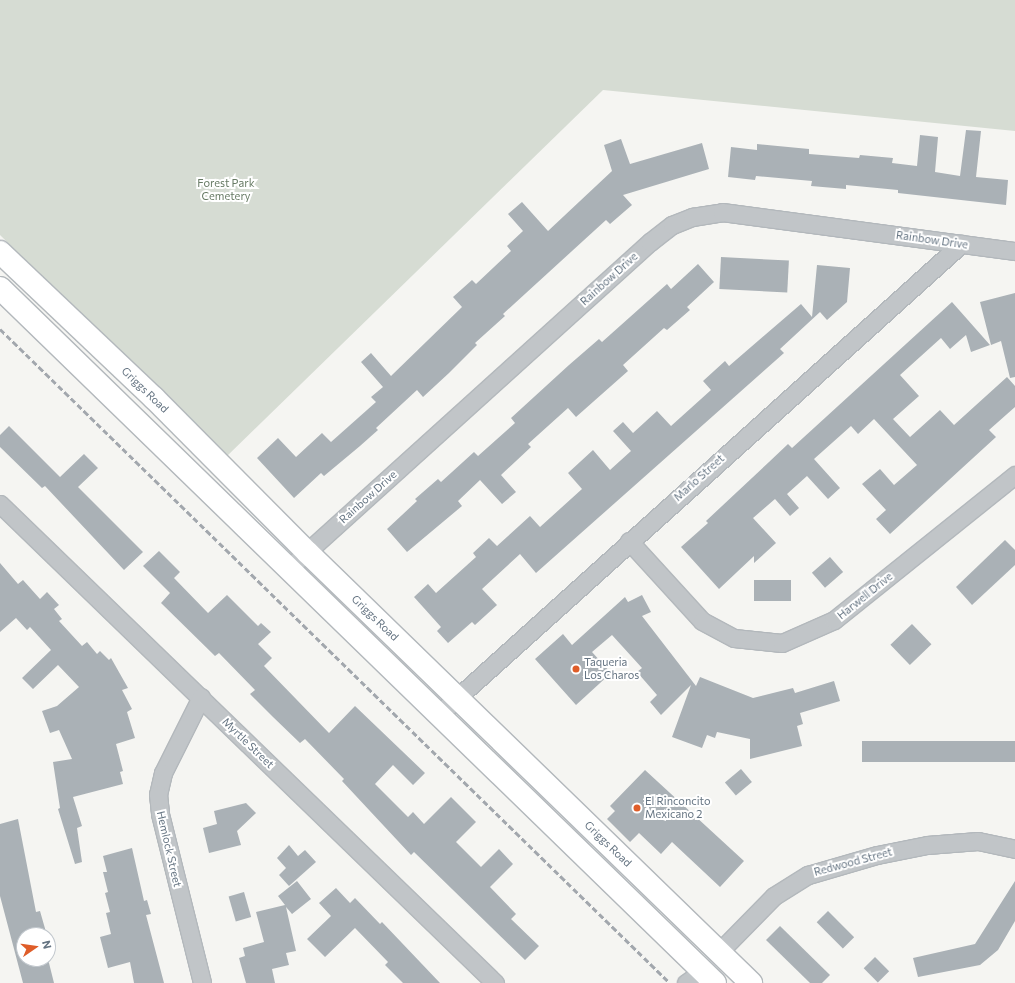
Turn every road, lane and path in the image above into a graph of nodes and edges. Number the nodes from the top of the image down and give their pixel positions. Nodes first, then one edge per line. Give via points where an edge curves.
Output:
1 (961, 244) junction
2 (1015, 251) edge
3 (0, 252) edge
4 (0, 288) edge
5 (72, 323) junction
6 (55, 341) junction
7 (1015, 475) edge
8 (0, 504) edge
9 (629, 540) junction
10 (307, 552) junction
11 (289, 568) junction
12 (201, 697) junction
13 (457, 697) junction
14 (438, 715) junction
15 (585, 822) junction
16 (564, 838) junction
17 (1015, 849) edge
18 (629, 900) junction
19 (720, 952) junction
20 (702, 979) edge
21 (202, 983) edge
22 (495, 983) edge
23 (732, 983) edge
24 (751, 983) edge

1 - 2 street, Rainbow Drive
1 - 9 street, Marlo Street
1 - 10 street, Rainbow Drive via 722,212 692,217 672,225 650,242
3 - 5 main road, Griggs Road
4 - 6 main road
5 - 6 main road
5 - 10 main road, Griggs Road via 154,398
6 - 11 main road
7 - 9 street, Harwell Drive via 834,620 782,642 734,638 702,621
8 - 12 street, Myrtle Street
9 - 13 street, Marlo Street
10 - 11 street, Rainbow Drive
10 - 13 main road, Griggs Road
11 - 14 main road
12 - 21 street, Hemlock Street via 163,773 158,794 160,814
12 - 22 street, Myrtle Street
13 - 14 street, Marlo Street
13 - 15 main road, Griggs Road
14 - 16 main road
15 - 16 main road
15 - 19 main road, Griggs Road
16 - 18 main road
17 - 19 street, Redwood Street via 978,841 926,844 808,875 774,896
18 - 19 main road via 644,900 696,949 706,954
18 - 20 main road
19 - 24 main road, Griggs Road
20 - 23 main road via 716,970

